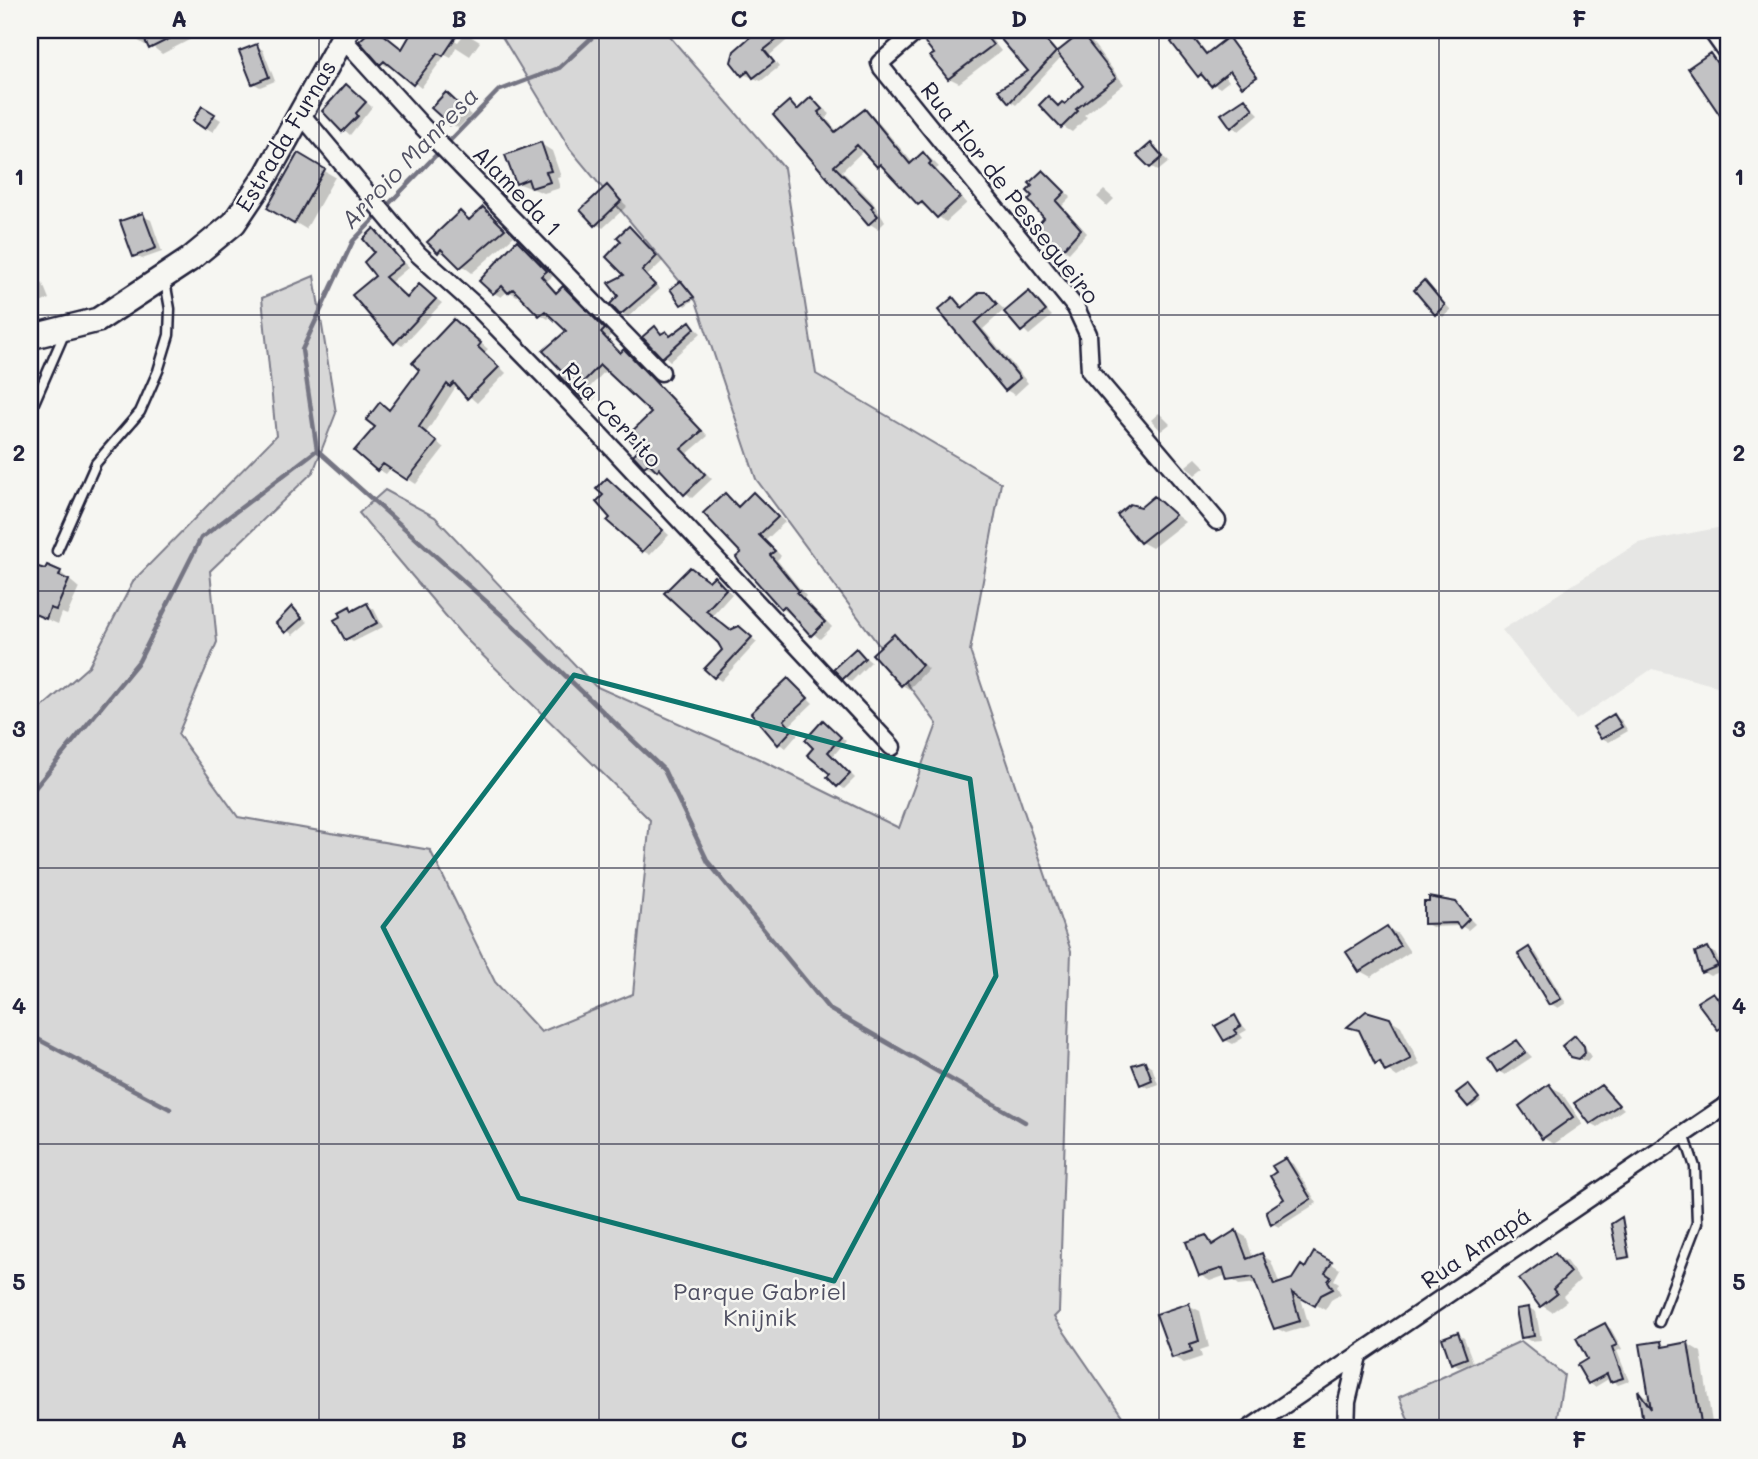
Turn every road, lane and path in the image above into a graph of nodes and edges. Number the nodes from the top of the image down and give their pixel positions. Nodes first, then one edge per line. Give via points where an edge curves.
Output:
1 (918, 30) edge
2 (1711, 30) edge
3 (345, 34) edge
4 (1728, 54) edge
5 (300, 113) junction
6 (164, 277) junction
7 (66, 329) junction
8 (32, 334) edge
9 (661, 372) dead end
10 (30, 412) edge
11 (1217, 522) dead end
12 (57, 551) dead end
13 (892, 747) dead end
14 (1728, 1104) edge
15 (1684, 1134) junction
16 (1659, 1322) dead end
17 (1358, 1356) junction
18 (1250, 1429) edge
19 (1346, 1429) edge

1 - 11 street, Rua Flor de Pessegueiro via 880,63 1076,308 1088,334 1090,371
2 - 4 street
3 - 5 street, Estrada Furnas
3 - 9 street, Alameda 1 via 422,127
5 - 6 street, Estrada Furnas via 234,223
5 - 13 street, Rua Cerrito via 418,254 555,387
6 - 7 street, Estrada Furnas via 98,320
6 - 12 lane via 169,335 158,371 140,412 96,463
7 - 8 street, Estrada Furnas
7 - 10 lane
14 - 15 street, Rua Amapá
15 - 16 lane via 1695,1167 1697,1223
15 - 17 street, Rua Amapá
17 - 18 street, Rua Amapá
17 - 19 street

